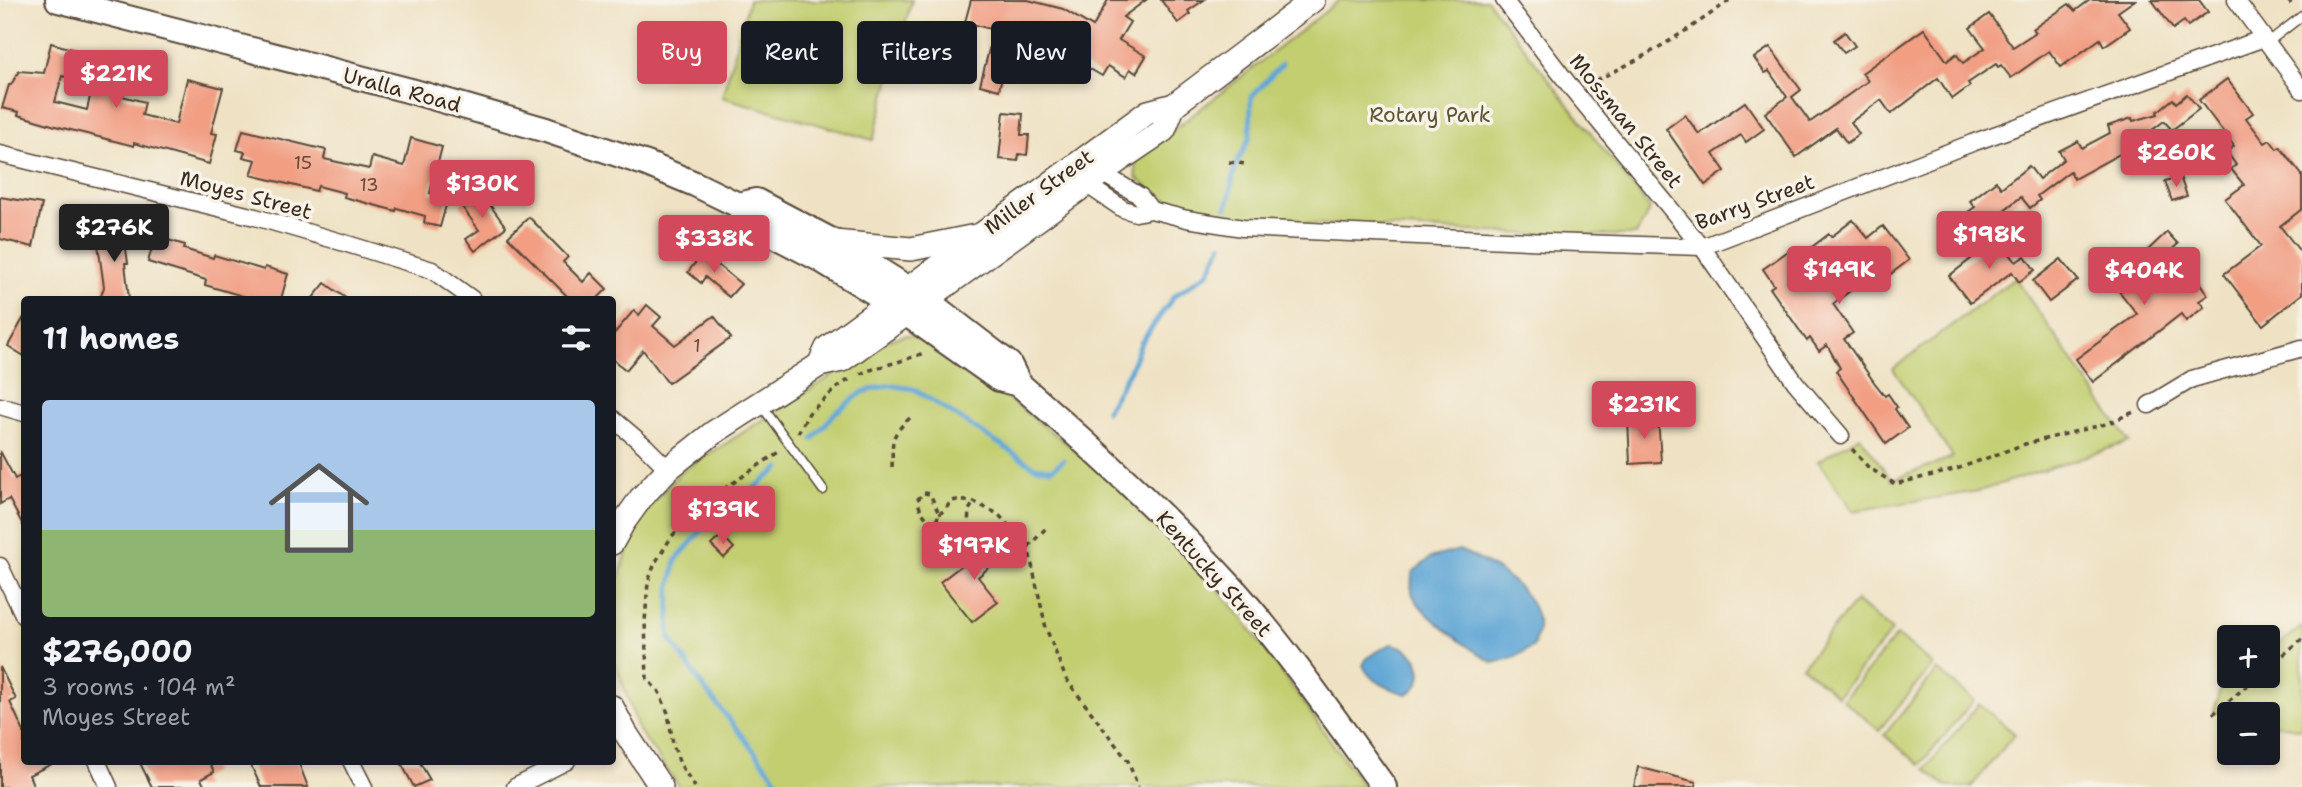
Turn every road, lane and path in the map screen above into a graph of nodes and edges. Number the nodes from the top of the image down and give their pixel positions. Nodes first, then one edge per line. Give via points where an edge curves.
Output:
1 (58, 0) edge
2 (1313, 0) edge
3 (1504, 0) edge
4 (1730, 0) edge
5 (2236, 0) edge
6 (2302, 16) edge
7 (2265, 40) junction
8 (1585, 85) dead end
9 (2302, 89) edge
10 (0, 154) edge
11 (1229, 162) dead end
12 (1246, 164) dead end
13 (1085, 172) junction
14 (738, 205) junction
15 (981, 234) junction
16 (834, 242) junction
17 (1702, 247) junction
18 (468, 296) edge
19 (908, 301) junction
20 (933, 343) dead end
21 (2302, 348) edge
22 (758, 402) junction
23 (0, 406) edge
24 (2145, 407) joint
25 (21, 411) edge
26 (910, 418) dead end
27 (616, 421) edge
28 (1841, 436) joint
29 (788, 443) junction
30 (892, 467) dead end
31 (668, 469) junction
32 (823, 490) dead end
33 (974, 502) junction
34 (939, 514) junction
35 (935, 524) junction
36 (1010, 528) junction
37 (1046, 528) dead end
38 (616, 536) edge
39 (959, 538) junction
40 (1028, 547) junction
41 (0, 566) edge
42 (21, 610) edge
43 (2302, 639) edge
44 (2280, 658) edge
45 (2244, 688) edge
46 (2213, 714) dead end
47 (619, 736) edge
48 (99, 765) edge
49 (353, 765) edge
50 (559, 765) edge
51 (110, 787) edge
52 (364, 787) edge
53 (515, 787) edge
54 (661, 787) edge
55 (695, 787) edge
56 (1138, 787) edge
57 (1384, 787) edge

1 - 14 main road, Uralla Road via 546,130 647,164
2 - 13 main road, Miller Street via 1174,105 1164,130
3 - 17 street, Mossman Street
4 - 8 path via 1625,68
5 - 7 street
6 - 7 lane
7 - 9 street
7 - 17 street, Barry Street via 1972,142
10 - 18 street, Moyes Street via 341,242 432,270
11 - 12 path
13 - 15 main road, Miller Street
13 - 17 street, Barry Street via 1140,196 1151,210 1243,228
13 - 19 main road, Miller Street
14 - 16 main road, Uralla Road via 756,201
14 - 19 main road, Uralla Road via 749,222
15 - 16 main road via 911,249
15 - 19 main road, Miller Street
16 - 19 main road, Uralla Road
17 - 28 street, Mossman Street via 1795,382
19 - 22 main road via 842,360 819,365
19 - 57 main road, Kentucky Street via 999,379 1019,384 1161,513 1236,593
20 - 29 path via 909,360 882,365 839,386 810,413
21 - 24 street via 2192,379
22 - 29 lane
22 - 31 main road
23 - 25 street
24 - 28 path via 2106,424 1895,484 1868,467
26 - 30 path via 896,431
27 - 31 street
29 - 32 lane
29 - 55 path via 694,513 672,536 648,582 647,678 659,692 680,764
31 - 38 main road via 641,498
33 - 34 path via 951,501
33 - 36 path via 999,514
33 - 39 path
34 - 35 path
34 - 35 path via 930,494 924,493 918,500 921,512
35 - 39 path via 952,538
36 - 39 path via 984,552
36 - 40 path
37 - 40 path
40 - 56 path via 1046,628 1066,679 1128,761
41 - 42 street
43 - 44 path
45 - 46 path
47 - 54 main road
48 - 51 street
49 - 52 street
50 - 53 street

